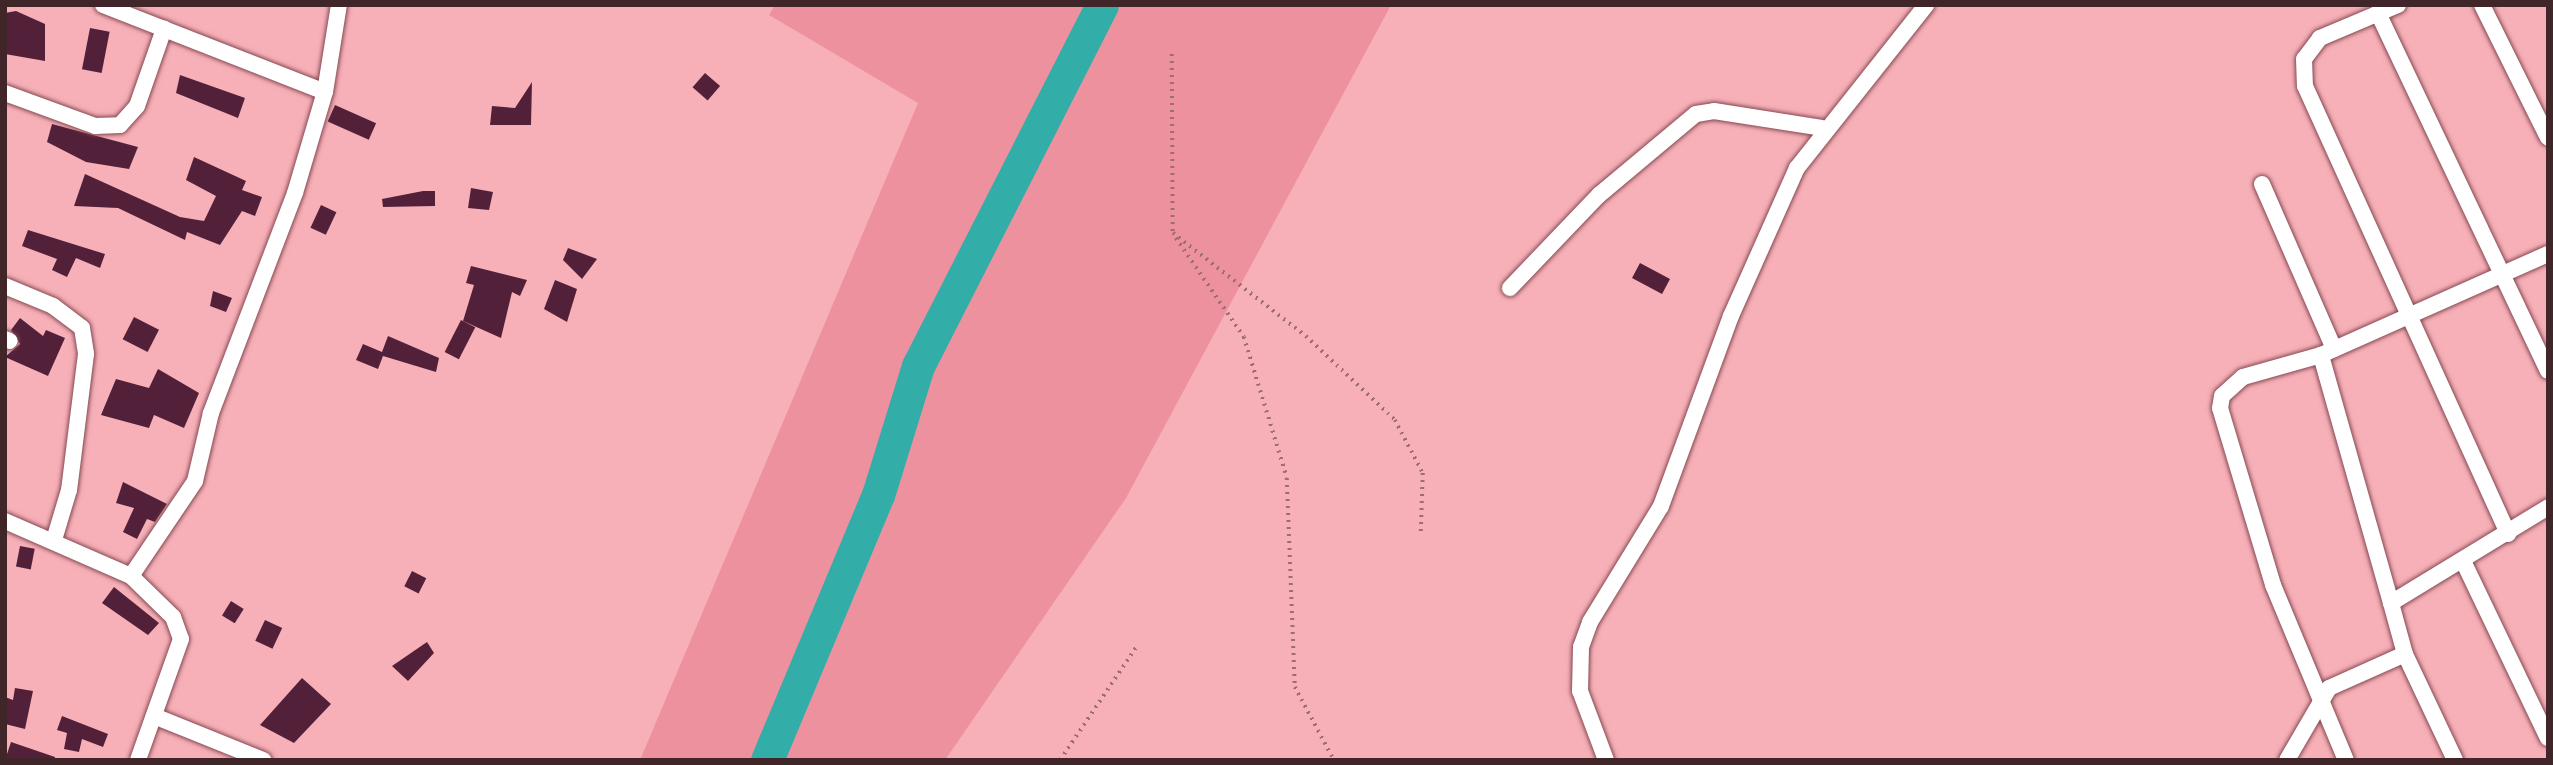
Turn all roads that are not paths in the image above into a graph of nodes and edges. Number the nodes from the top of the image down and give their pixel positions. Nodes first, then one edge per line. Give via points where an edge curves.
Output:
1 (103, 5) edge
2 (339, 5) edge
3 (1926, 5) edge
4 (2398, 5) edge
5 (2482, 5) edge
6 (2378, 13) junction
7 (164, 29) junction
8 (325, 92) junction
9 (5, 93) edge
10 (1822, 128) junction
11 (2548, 138) edge
12 (2262, 184) dead end
13 (2548, 254) edge
14 (2500, 276) junction
15 (5, 286) edge
16 (1510, 288) dead end
17 (2406, 319) junction
18 (2328, 352) junction
19 (2548, 371) edge
20 (2548, 507) edge
21 (5, 521) edge
22 (2508, 534) junction
23 (54, 540) junction
24 (2464, 563) junction
25 (131, 576) junction
26 (2390, 603) junction
27 (2405, 654) junction
28 (2319, 703) junction
29 (154, 716) junction
30 (2548, 738) edge
31 (138, 760) edge
32 (263, 760) edge
33 (1606, 760) edge
34 (2287, 760) edge
35 (2346, 760) edge
36 (2455, 760) edge

1 - 7 street
2 - 8 street
3 - 10 street
4 - 6 street
5 - 11 street
6 - 14 street
6 - 17 street via 2320,38 2308,48 2303,70
7 - 8 street
7 - 9 street via 137,106 120,125 94,127
8 - 25 street via 295,193 211,413 194,481
10 - 16 street via 1714,111 1696,114 1599,195
10 - 33 street via 1772,218 1661,506 1606,590 1581,646 1580,691
12 - 18 street
13 - 14 street
14 - 17 street
14 - 19 street
15 - 23 street via 53,306 82,328 86,354 69,490
17 - 18 street
17 - 22 street
18 - 26 street
18 - 28 street via 2243,377 2222,396 2220,408 2273,585
20 - 22 street
21 - 23 street
22 - 24 street
23 - 25 street
24 - 26 street
24 - 30 street
25 - 29 street via 173,617 181,639
26 - 27 street
27 - 28 street via 2351,674
27 - 36 street
28 - 34 street
28 - 35 street
29 - 31 street
29 - 32 street

